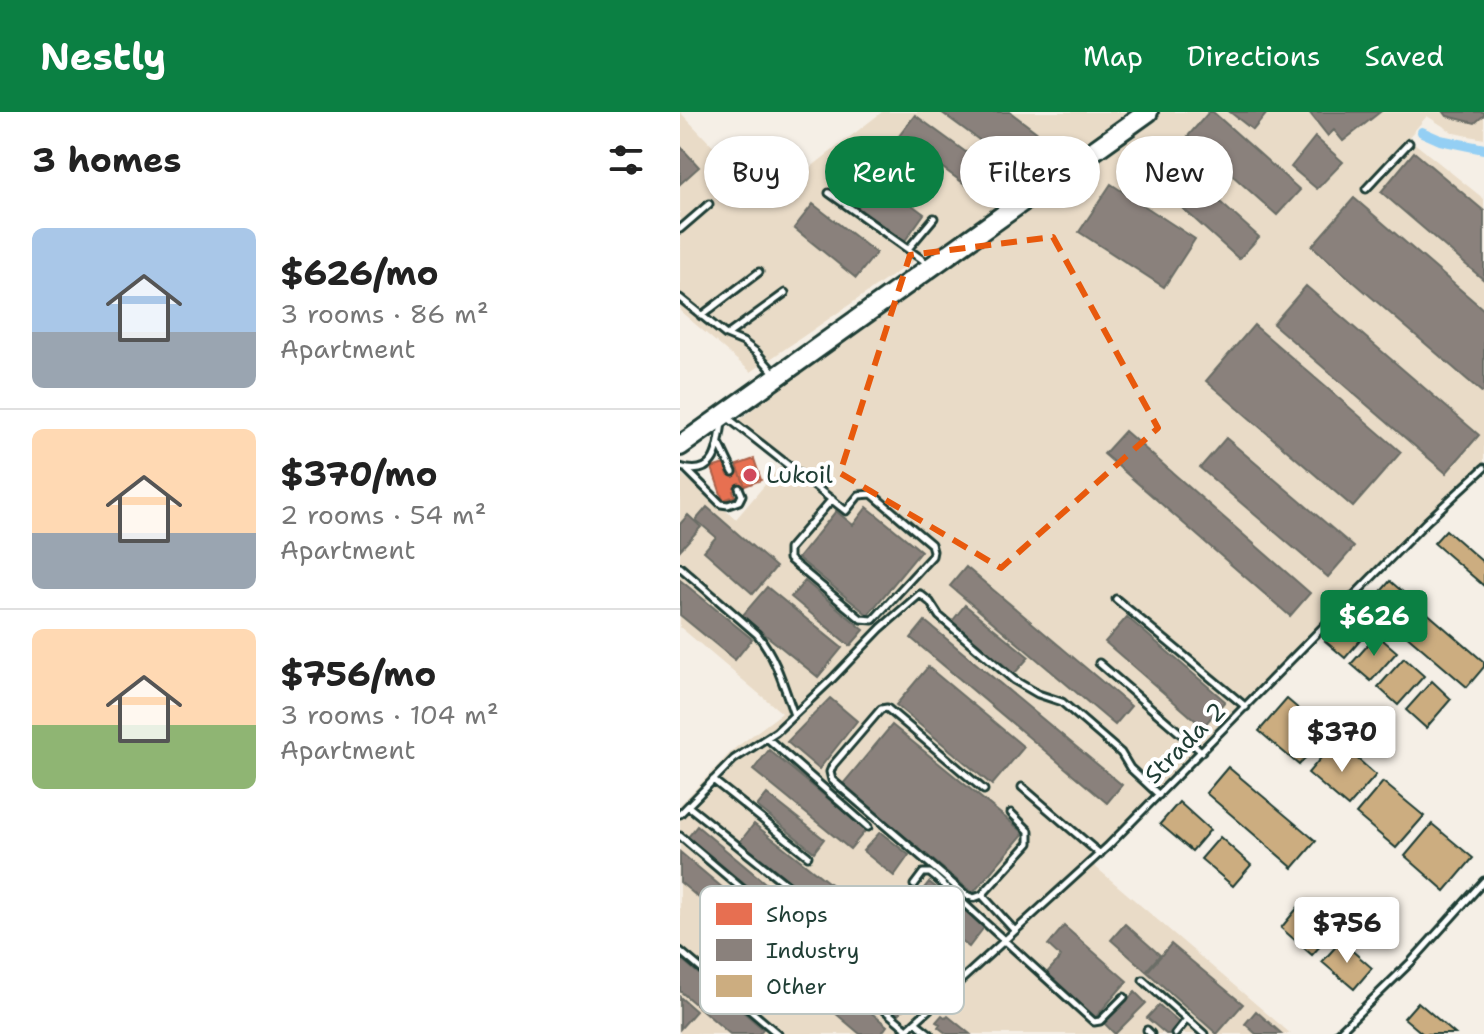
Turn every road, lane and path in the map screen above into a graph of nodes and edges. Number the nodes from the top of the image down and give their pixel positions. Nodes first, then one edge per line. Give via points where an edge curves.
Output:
1 (1131, 112) edge
2 (1148, 112) edge
3 (1409, 143) dead end
4 (1366, 189) dead end
5 (704, 208) edge
6 (850, 208) edge
7 (934, 218) dead end
8 (680, 229) edge
9 (916, 255) junction
10 (759, 272) dead end
11 (785, 293) dead end
12 (680, 298) edge
13 (701, 316) junction
14 (726, 335) junction
15 (771, 369) junction
16 (724, 414) junction
17 (680, 432) edge
18 (720, 445) junction
19 (680, 446) edge
20 (683, 468) edge
21 (1484, 468) edge
22 (733, 472) dead end
23 (739, 488) dead end
24 (832, 499) junction
25 (680, 567) edge
26 (1116, 599) dead end
27 (1099, 663) dead end
28 (1246, 707) junction
29 (794, 715) junction
30 (767, 738) junction
31 (1202, 752) junction
32 (713, 780) junction
33 (1022, 787) dead end
34 (984, 790) dead end
35 (1159, 795) junction
36 (688, 806) junction
37 (1011, 813) dead end
38 (680, 814) edge
39 (868, 827) dead end
40 (680, 836) edge
41 (1100, 854) junction
42 (808, 856) dead end
43 (1484, 881) edge
44 (914, 885) dead end
45 (737, 886) edge
46 (788, 886) edge
47 (944, 886) edge
48 (956, 886) edge
49 (964, 893) edge
50 (982, 895) junction
51 (964, 904) edge
52 (1015, 931) junction
53 (1005, 941) junction
54 (680, 951) edge
55 (700, 968) edge
56 (964, 977) edge
57 (1143, 980) dead end
58 (1124, 997) dead end
59 (754, 1014) edge
60 (883, 1014) edge
61 (923, 1014) edge
62 (1187, 1019) junction
63 (915, 1022) junction
64 (904, 1032) edge
65 (778, 1034) edge
66 (930, 1034) edge
67 (1175, 1034) edge
68 (1204, 1034) edge
69 (1337, 1034) edge

1 - 9 highway
2 - 16 highway
3 - 4 lane
5 - 8 lane
6 - 9 lane
7 - 9 lane
9 - 15 highway
10 - 13 lane
11 - 14 lane
12 - 13 lane
13 - 14 lane
14 - 15 lane via 743,342
15 - 17 highway
16 - 18 lane
16 - 19 highway
16 - 24 lane
18 - 20 lane via 708,464 697,470
18 - 22 lane
20 - 23 lane via 721,504 739,501
21 - 28 lane, Strada 2
24 - 24 lane via 846,511 859,495 872,494 931,544 932,556 873,620 861,619 789,559 789,549
25 - 29 lane via 767,646
26 - 28 lane
27 - 31 lane
28 - 31 lane, Strada 2
29 - 30 lane
29 - 35 lane via 920,594 1014,680 1062,702 1121,753
30 - 32 lane
30 - 39 lane
31 - 35 lane, Strada 2
32 - 36 lane
32 - 42 lane
33 - 41 lane
34 - 48 lane via 887,708 830,772 832,780
35 - 41 lane, Strada 2
36 - 38 lane
36 - 46 lane
37 - 50 lane via 1029,831 1029,843
40 - 45 lane
41 - 52 lane, Strada 2
43 - 69 lane
44 - 47 lane via 923,873 930,873
49 - 50 lane
50 - 52 lane
51 - 53 lane
52 - 53 lane, Strada 2
53 - 56 lane, Strada 2
53 - 58 lane via 1094,1022
54 - 55 lane
57 - 62 lane
59 - 65 lane
60 - 64 lane
61 - 63 lane, Strada 2
62 - 67 lane
62 - 68 lane
63 - 64 lane, Strada 2
63 - 66 lane

